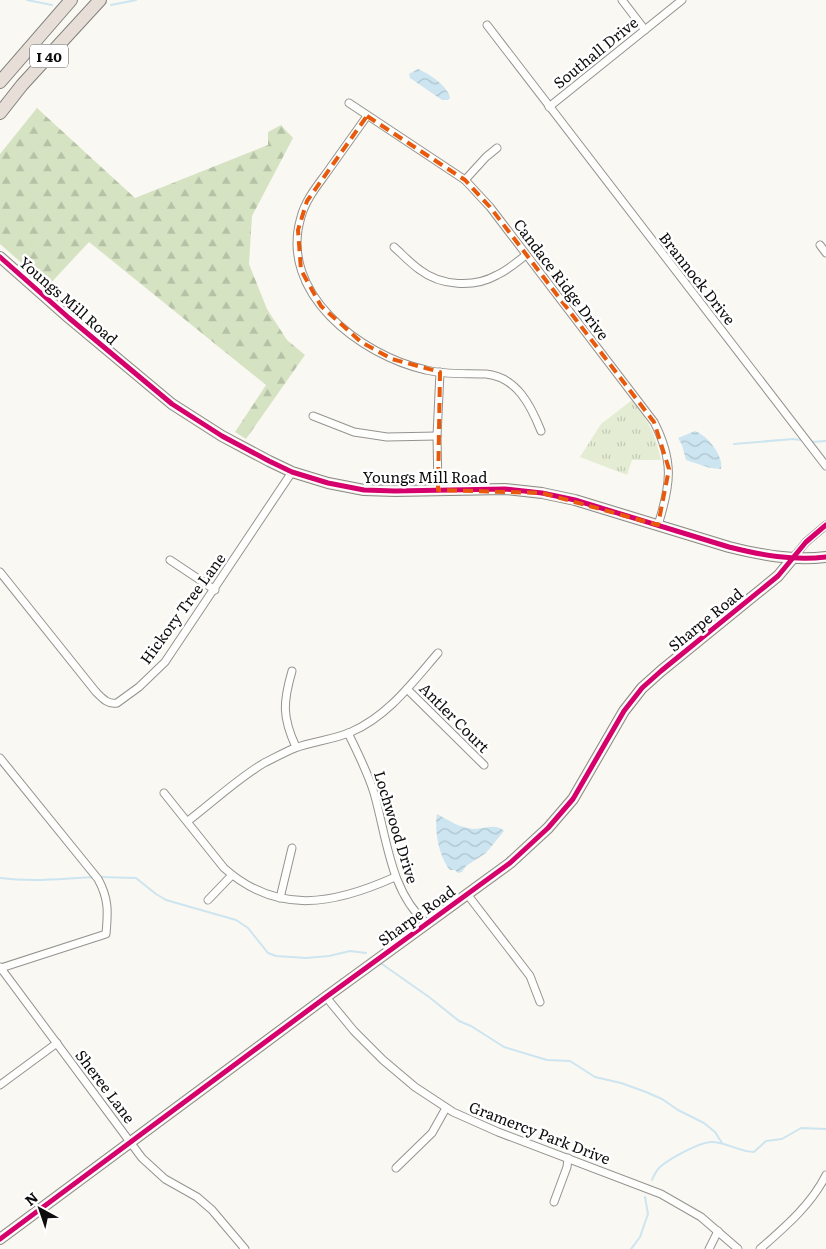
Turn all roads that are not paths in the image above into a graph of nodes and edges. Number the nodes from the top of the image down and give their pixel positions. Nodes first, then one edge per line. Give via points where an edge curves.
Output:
1 (71, 0) edge
2 (100, 0) edge
3 (622, 0) edge
4 (682, 0) edge
5 (487, 25) dead end
6 (645, 30) junction
7 (0, 82) edge
8 (349, 103) dead end
9 (549, 107) junction
10 (0, 113) edge
11 (368, 116) junction
12 (497, 148) dead end
13 (465, 180) junction
14 (820, 245) dead end
15 (394, 247) dead end
16 (826, 253) edge
17 (526, 256) junction
18 (0, 257) edge
19 (440, 372) junction
20 (313, 416) dead end
21 (541, 431) dead end
22 (438, 436) junction
23 (826, 466) edge
24 (292, 472) junction
25 (438, 490) junction
26 (658, 525) junction
27 (826, 525) edge
28 (826, 557) edge
29 (793, 558) junction
30 (170, 560) dead end
31 (0, 572) edge
32 (215, 590) junction
33 (438, 653) dead end
34 (292, 670) dead end
35 (407, 689) junction
36 (348, 733) junction
37 (296, 747) junction
38 (0, 758) edge
39 (484, 765) dead end
40 (164, 793) dead end
41 (188, 821) junction
42 (292, 848) dead end
43 (232, 875) junction
44 (395, 876) junction
45 (467, 894) junction
46 (280, 898) junction
47 (208, 900) dead end
48 (426, 923) junction
49 (0, 968) edge
50 (326, 997) junction
51 (540, 1002) dead end
52 (57, 1043) junction
53 (0, 1085) edge
54 (446, 1108) junction
55 (130, 1142) junction
56 (568, 1158) junction
57 (396, 1168) dead end
58 (826, 1175) edge
59 (554, 1202) dead end
60 (718, 1231) junction
61 (0, 1239) edge
62 (245, 1249) edge
63 (709, 1249) edge
64 (738, 1249) edge
65 (760, 1249) edge

1 - 7 highway, I 40
2 - 10 highway, I 40
3 - 6 street
4 - 6 street, Southall Drive
5 - 9 street, Brannock Drive
6 - 9 street, Southall Drive
8 - 11 street, Candace Ridge Drive
9 - 23 street, Brannock Drive
11 - 13 street, Candace Ridge Drive
11 - 19 street via 307,201 298,230 301,270 321,306 361,342 392,359
12 - 13 street
13 - 17 street, Candace Ridge Drive via 490,207
14 - 16 street
15 - 17 street via 429,276 461,284 497,276
17 - 26 street, Candace Ridge Drive via 661,435 669,469 669,486
18 - 24 street, Youngs Mill Road via 172,404 222,436
19 - 21 street via 488,374 501,378 524,396
19 - 22 street
20 - 22 street via 354,432 387,437
22 - 25 street
24 - 25 street, Youngs Mill Road via 328,484 364,490
24 - 32 street, Hickory Tree Lane
25 - 26 street, Youngs Mill Road via 505,489 542,493
26 - 29 street, Youngs Mill Road via 729,548
27 - 29 street
28 - 29 street, Youngs Mill Road
29 - 45 street, Sharpe Road via 778,576 642,688 624,711 587,777 561,814 535,842
30 - 32 street
31 - 32 street, Hickory Tree Lane via 96,692 113,704 121,701 165,662
33 - 35 street
34 - 37 street via 285,693 285,714 286,725
35 - 36 street via 368,724
35 - 39 street, Antler Court
36 - 37 street
36 - 44 street, Lochwood Drive via 370,780
37 - 41 street via 251,772
38 - 49 street via 98,879 108,909 106,934
40 - 41 street
41 - 43 street
42 - 46 street
43 - 46 street via 257,890
43 - 47 street
44 - 46 street via 328,900
44 - 48 street, Lochwood Drive via 408,903
45 - 48 street, Sharpe Road
45 - 51 street via 530,976
48 - 50 street, Sharpe Road
49 - 52 street, Sheree Lane
50 - 54 street, Gramercy Park Drive via 383,1060
50 - 55 street, Sharpe Road
52 - 53 street
52 - 55 street, Sheree Lane
54 - 56 street, Gramercy Park Drive via 490,1129
54 - 57 street via 432,1132
55 - 61 street, Sharpe Road
55 - 62 street, Sheree Lane via 152,1169 212,1210
56 - 59 street
56 - 60 street, Gramercy Park Drive via 661,1194 689,1209
58 - 65 street via 792,1221
60 - 63 street
60 - 64 street, Gramercy Park Drive

